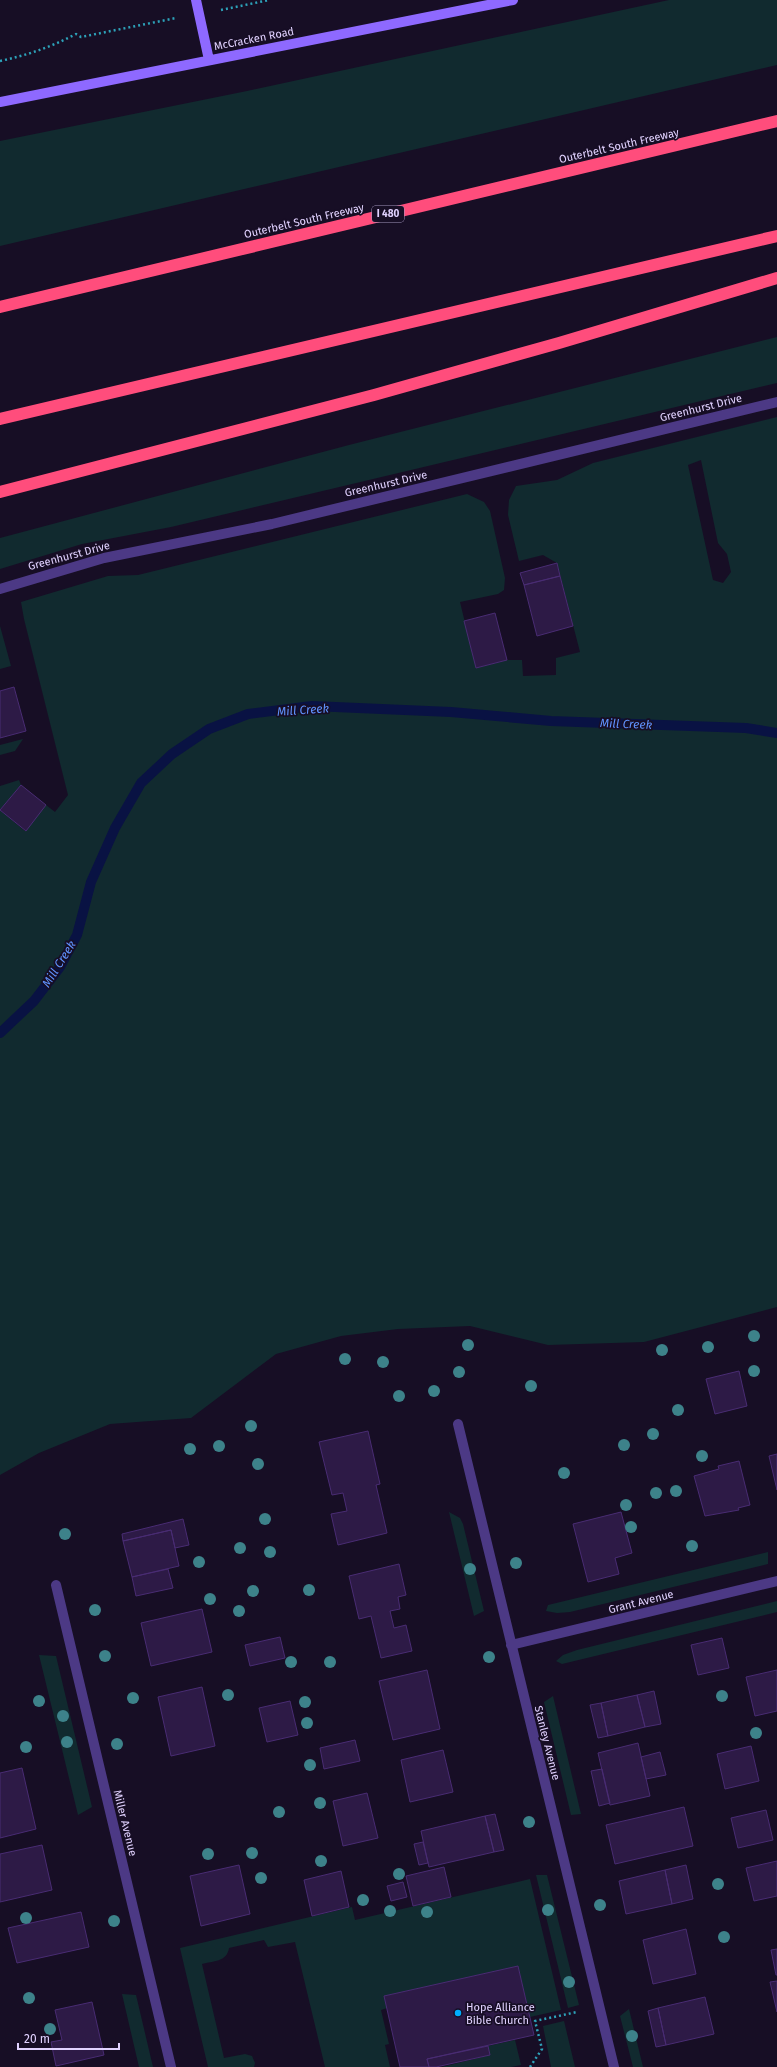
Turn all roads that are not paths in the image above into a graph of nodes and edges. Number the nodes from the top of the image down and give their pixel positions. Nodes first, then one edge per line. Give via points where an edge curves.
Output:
1 (196, 0) edge
2 (513, 0) edge
3 (209, 60) junction
4 (0, 102) edge
5 (777, 121) edge
6 (777, 236) edge
7 (777, 278) edge
8 (0, 307) edge
9 (777, 402) edge
10 (0, 419) edge
11 (0, 492) edge
12 (0, 589) edge
13 (458, 1424) dead end
14 (777, 1581) edge
15 (56, 1585) dead end
16 (511, 1646) junction
17 (171, 2067) edge
18 (614, 2067) edge

1 - 3 street
2 - 3 street, McCracken Road
3 - 4 street, McCracken Road
5 - 8 highway, Outerbelt South Freeway / I 480
6 - 10 highway
7 - 11 highway via 559,344 382,393
9 - 12 street, Greenhurst Drive via 272,524 104,558
13 - 16 street, Stanley Avenue
14 - 16 street, Grant Avenue
15 - 17 street, Miller Avenue
16 - 18 street, Stanley Avenue

